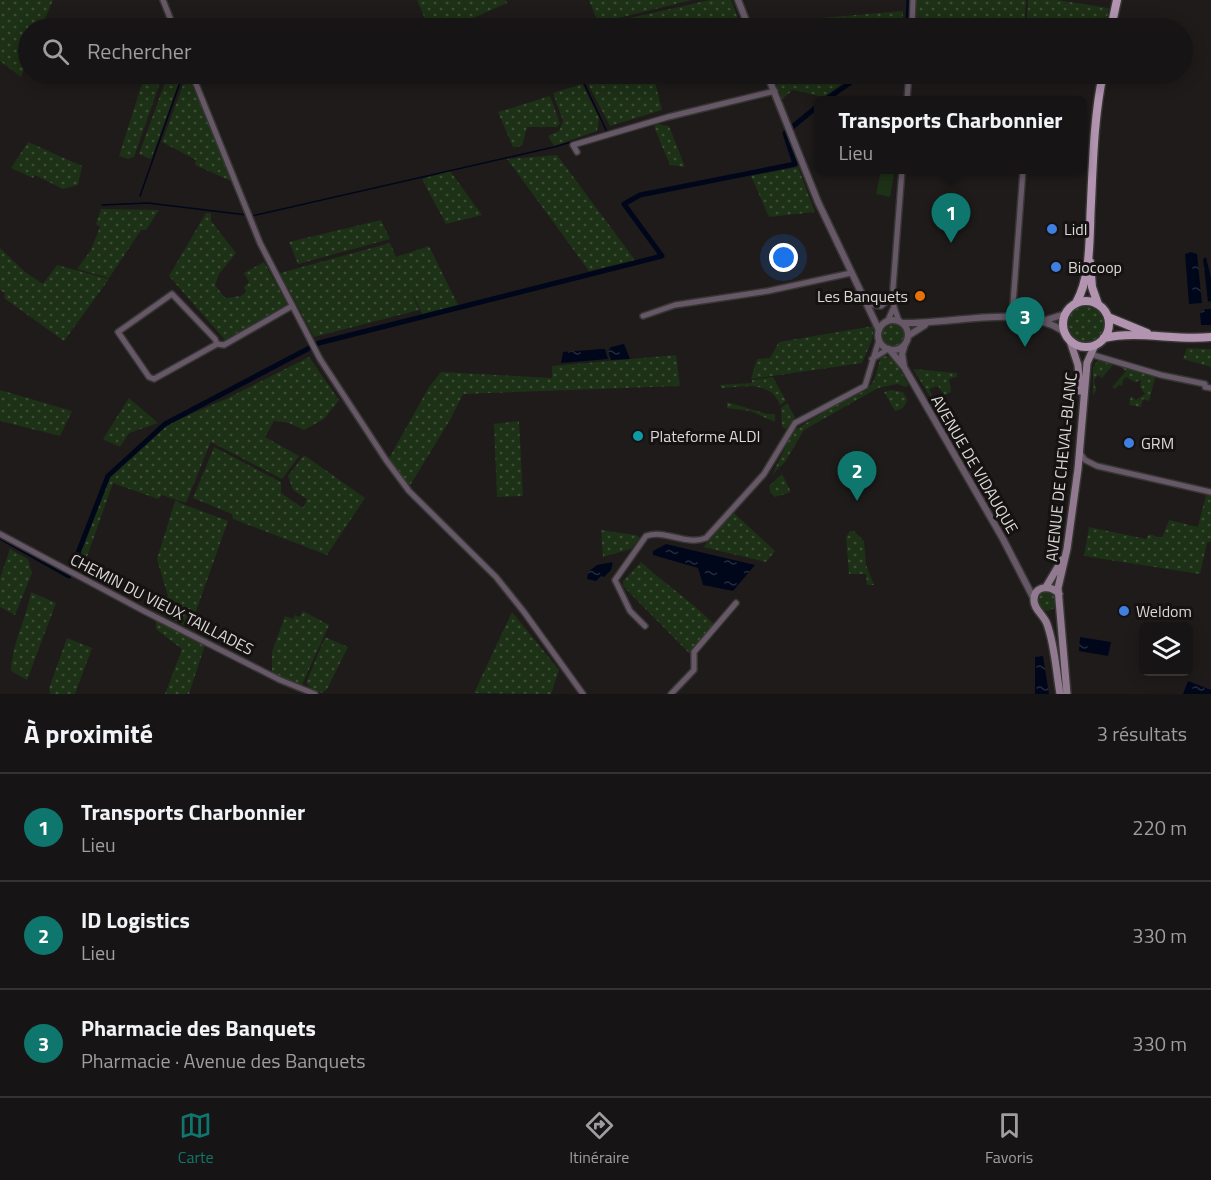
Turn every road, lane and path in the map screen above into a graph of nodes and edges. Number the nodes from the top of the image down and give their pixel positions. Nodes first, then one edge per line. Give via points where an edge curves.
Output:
1 (163, 0) edge
2 (738, 0) edge
3 (913, 0) edge
4 (1117, 0) edge
5 (170, 18) edge
6 (745, 18) edge
7 (912, 18) edge
8 (1114, 18) edge
9 (196, 84) edge
10 (772, 84) edge
11 (1102, 84) edge
12 (775, 91) junction
13 (577, 152) dead end
14 (902, 174) edge
15 (1023, 174) edge
16 (1089, 247) junction
17 (851, 273) junction
18 (894, 295) junction
19 (865, 299) junction
20 (1076, 303) junction
21 (1098, 305) junction
22 (292, 306) junction
23 (894, 307) junction
24 (1065, 314) junction
25 (874, 315) junction
26 (643, 316) dead end
27 (1108, 317) junction
28 (1012, 318) junction
29 (887, 321) junction
30 (1043, 321) junction
31 (901, 322) junction
32 (925, 324) junction
33 (879, 330) junction
34 (1063, 330) junction
35 (908, 336) junction
36 (1159, 337) junction
37 (1211, 337) edge
38 (1104, 338) junction
39 (879, 340) junction
40 (1070, 341) junction
41 (217, 344) junction
42 (905, 344) junction
43 (1095, 345) junction
44 (889, 349) junction
45 (1090, 354) junction
46 (872, 359) junction
47 (904, 367) junction
48 (1211, 388) edge
49 (1080, 451) junction
50 (1089, 463) junction
51 (1078, 469) junction
52 (1211, 492) edge
53 (0, 534) edge
54 (1021, 574) junction
55 (1045, 587) junction
56 (1059, 594) junction
57 (1034, 599) junction
58 (736, 603) dead end
59 (1059, 608) junction
60 (1041, 612) junction
61 (645, 626) dead end
62 (315, 694) edge
63 (583, 694) edge
64 (671, 694) edge
65 (1060, 694) edge
66 (1067, 694) edge

1 - 5 street
2 - 6 street
3 - 7 street
4 - 8 main road
9 - 22 street via 260,243
10 - 12 street
11 - 16 main road
12 - 13 street via 573,145
12 - 17 street via 818,202
14 - 18 street
15 - 28 street
16 - 20 main road
16 - 21 main road via 1092,287
17 - 19 street
17 - 26 street via 675,306
18 - 19 street via 881,306
18 - 23 street
19 - 25 street
20 - 21 main road
20 - 24 main road
21 - 27 main road
22 - 41 street via 224,345
22 - 63 street via 315,352 409,491 496,577
23 - 29 street
23 - 31 street
24 - 30 street
24 - 34 main road
25 - 29 street
25 - 33 street
27 - 36 main road
27 - 38 main road
28 - 30 street
28 - 32 street
29 - 31 street
29 - 33 street
30 - 34 street
31 - 32 street
31 - 35 street
32 - 35 street
33 - 39 street
34 - 40 main road
35 - 42 street
36 - 37 main road
36 - 38 main road
38 - 43 main road
39 - 44 street
39 - 46 street
40 - 43 main road via 1079,346
40 - 55 main road, AVENUE DE CHEVAL-BLANC via 1080,387 1075,469 1062,559
41 - 41 street via 151,379 118,332 172,294
42 - 44 street
42 - 47 street
43 - 45 main road, AVENUE DE CHEVAL-BLANC
44 - 46 street
44 - 47 street, AVENUE DE VIDAUQUE
45 - 48 street
45 - 49 main road, AVENUE DE CHEVAL-BLANC
46 - 61 street via 866,386 795,423 765,474 706,538 646,536 615,580 630,611
47 - 54 street, AVENUE DE VIDAUQUE
49 - 50 street
49 - 51 main road, AVENUE DE CHEVAL-BLANC
50 - 51 street
50 - 52 street
51 - 56 main road, AVENUE DE CHEVAL-BLANC
53 - 62 street, CHEMIN DU VIEUX TAILLADES via 144,611
54 - 55 street, AVENUE DE VIDAUQUE via 1033,585
54 - 57 street, AVENUE DE VIDAUQUE
55 - 56 main road
55 - 57 main road
56 - 59 main road
57 - 60 main road
58 - 64 street via 694,651 694,670
59 - 60 main road via 1051,614
59 - 66 main road
60 - 65 main road via 1049,631

